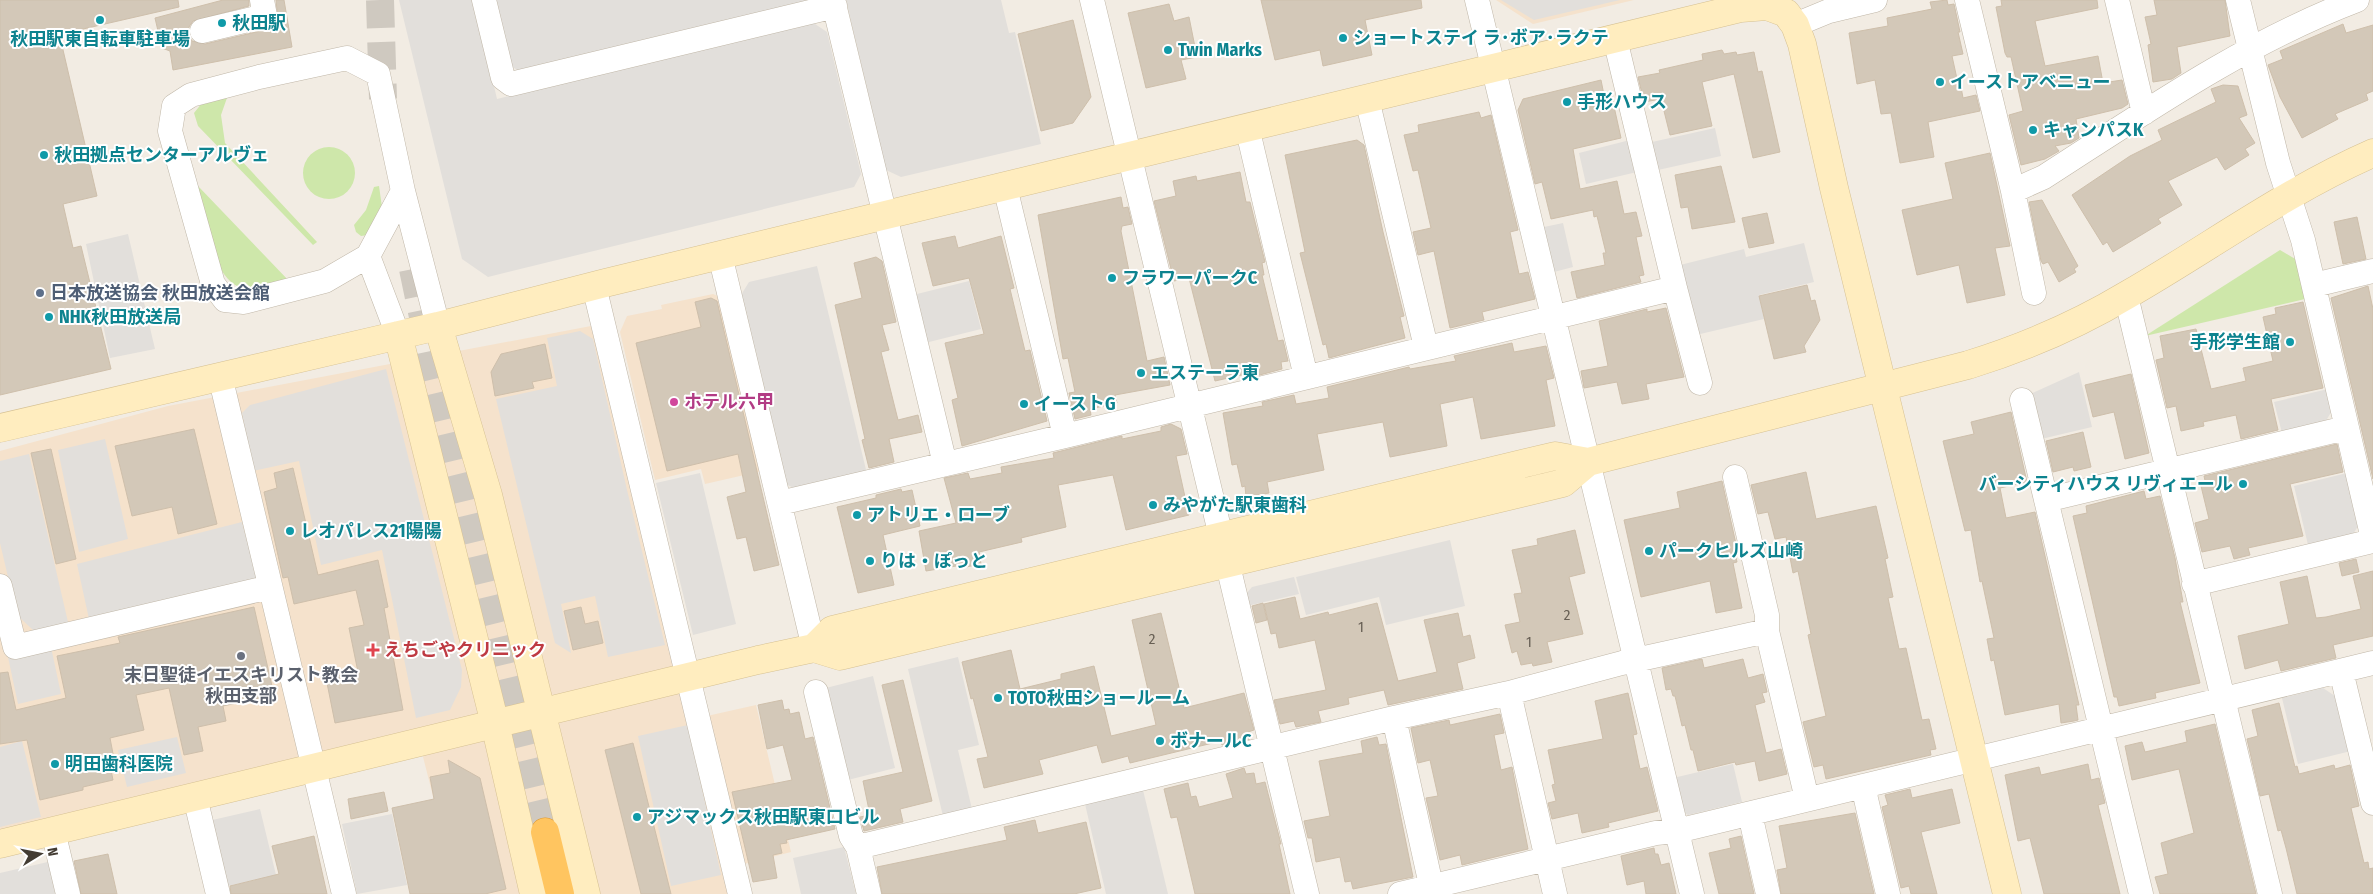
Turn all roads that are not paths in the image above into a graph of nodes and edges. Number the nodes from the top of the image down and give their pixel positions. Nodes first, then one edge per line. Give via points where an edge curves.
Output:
1 (262, 0) edge
2 (484, 0) edge
3 (1092, 0) edge
4 (1476, 0) edge
5 (1875, 0) edge
6 (1967, 0) edge
7 (2117, 0) edge
8 (2238, 0) edge
9 (2356, 0) edge
10 (834, 3) edge
11 (1795, 25) junction
12 (202, 31) dead end
13 (1615, 39) junction
14 (2250, 48) junction
15 (1493, 67) junction
16 (1367, 99) junction
17 (2144, 112) junction
18 (1247, 127) junction
19 (2373, 153) edge
20 (1130, 156) junction
21 (1006, 186) junction
22 (403, 191) junction
23 (2013, 191) junction
24 (2288, 196) junction
25 (885, 215) junction
26 (720, 255) junction
27 (368, 256) junction
28 (2373, 271) edge
29 (2314, 285) junction
30 (594, 286) junction
31 (1675, 288) junction
32 (2034, 293) dead end
33 (2126, 296) junction
34 (1554, 317) junction
35 (438, 326) junction
36 (398, 335) junction
37 (1426, 348) junction
38 (220, 376) junction
39 (1306, 377) junction
40 (1700, 383) dead end
41 (1884, 388) junction
42 (2022, 400) dead end
43 (1189, 406) junction
44 (0, 428) edge
45 (2346, 428) junction
46 (1065, 436) junction
47 (1588, 462) junction
48 (945, 464) junction
49 (2167, 470) junction
50 (1735, 477) dead end
51 (2046, 500) junction
52 (780, 503) junction
53 (1220, 536) junction
54 (2373, 540) edge
55 (1227, 564) junction
56 (2194, 584) junction
57 (0, 586) edge
58 (270, 587) junction
59 (1767, 631) junction
60 (814, 648) junction
61 (8, 649) edge
62 (1636, 661) junction
63 (2373, 664) edge
64 (2341, 671) junction
65 (688, 677) junction
66 (816, 692) dead end
67 (1509, 693) junction
68 (2222, 700) junction
69 (542, 713) junction
70 (1394, 718) junction
71 (495, 724) junction
72 (2100, 728) junction
73 (1271, 748) junction
74 (1974, 759) junction
75 (315, 768) junction
76 (1862, 786) junction
77 (195, 797) junction
78 (1808, 799) junction
79 (2373, 803) edge
80 (1750, 814) junction
81 (53, 831) junction
82 (1677, 831) junction
83 (545, 832) tunnel mouth
84 (0, 844) edge
85 (858, 847) junction
86 (1547, 859) junction
87 (1432, 890) edge
88 (68, 894) edge
89 (218, 894) edge
90 (344, 894) edge
91 (534, 894) edge
92 (560, 894) edge
93 (586, 894) edge
94 (740, 894) edge
95 (869, 894) edge
96 (1307, 894) edge
97 (1400, 894) edge
98 (1555, 894) edge
99 (1692, 894) edge
100 (1768, 894) edge
101 (1888, 894) edge
102 (2007, 894) edge
103 (2141, 894) edge
104 (2270, 894) edge

1 - 12 street via 265,16
2 - 10 street via 503,78 511,84
3 - 20 street
4 - 15 street
5 - 11 street via 1830,11
6 - 23 street
7 - 17 street
8 - 14 street
9 - 14 street
10 - 25 street
11 - 13 street via 1786,13 1768,6 1756,6
11 - 41 street
13 - 15 street
13 - 31 street
14 - 17 street
14 - 24 street
15 - 16 street
15 - 34 street
16 - 18 street
16 - 37 street
17 - 23 street via 2044,178
18 - 20 street
18 - 39 street
19 - 24 street
20 - 21 street
20 - 43 street
21 - 25 street
21 - 46 street
22 - 27 street
22 - 27 street via 378,74 347,58 191,95 174,106 170,131 213,284 225,300 244,302 324,281
22 - 35 street
23 - 32 street
24 - 29 street
24 - 33 street
25 - 26 street
25 - 48 street
26 - 30 street
26 - 52 street
27 - 36 street
28 - 29 street
29 - 45 street
30 - 35 street
30 - 65 street
31 - 34 street
31 - 40 street
33 - 41 street via 2010,352
33 - 49 street
34 - 37 street
34 - 47 street
35 - 36 street
35 - 69 street via 488,495
36 - 38 street
36 - 71 street
37 - 39 street
38 - 44 street
38 - 58 street
39 - 43 street
41 - 47 street
41 - 74 street
42 - 51 street
43 - 46 street
43 - 53 street
45 - 49 street
45 - 54 street
46 - 48 street
47 - 53 street via 1555,456
47 - 55 street via 1563,484
47 - 62 street
48 - 52 street
49 - 51 street
49 - 56 street
50 - 59 street via 1767,615
51 - 72 street
52 - 60 street
53 - 55 street
53 - 60 street via 832,630
54 - 56 street
55 - 60 street via 840,656
55 - 73 street
56 - 68 street
57 - 61 street
58 - 61 street
58 - 75 street
59 - 62 street
59 - 78 street
60 - 65 street
62 - 67 street
62 - 82 street
63 - 64 street
64 - 68 street
64 - 79 street
65 - 69 street
65 - 94 street
66 - 85 street via 850,836
67 - 70 street
67 - 86 street
68 - 72 street
68 - 104 street
69 - 71 street
69 - 93 street
70 - 73 street
70 - 87 street
71 - 75 street
71 - 91 street
72 - 74 street
72 - 103 street
73 - 85 street
73 - 96 street
74 - 76 street
74 - 102 street
75 - 77 street
75 - 90 street
76 - 78 street
76 - 101 street
77 - 81 street
77 - 89 street
78 - 80 street
80 - 82 street
80 - 100 street
81 - 84 street
81 - 88 street
82 - 86 street
82 - 99 street
83 - 92 highway
85 - 95 street
86 - 87 street
86 - 98 street
87 - 97 street

